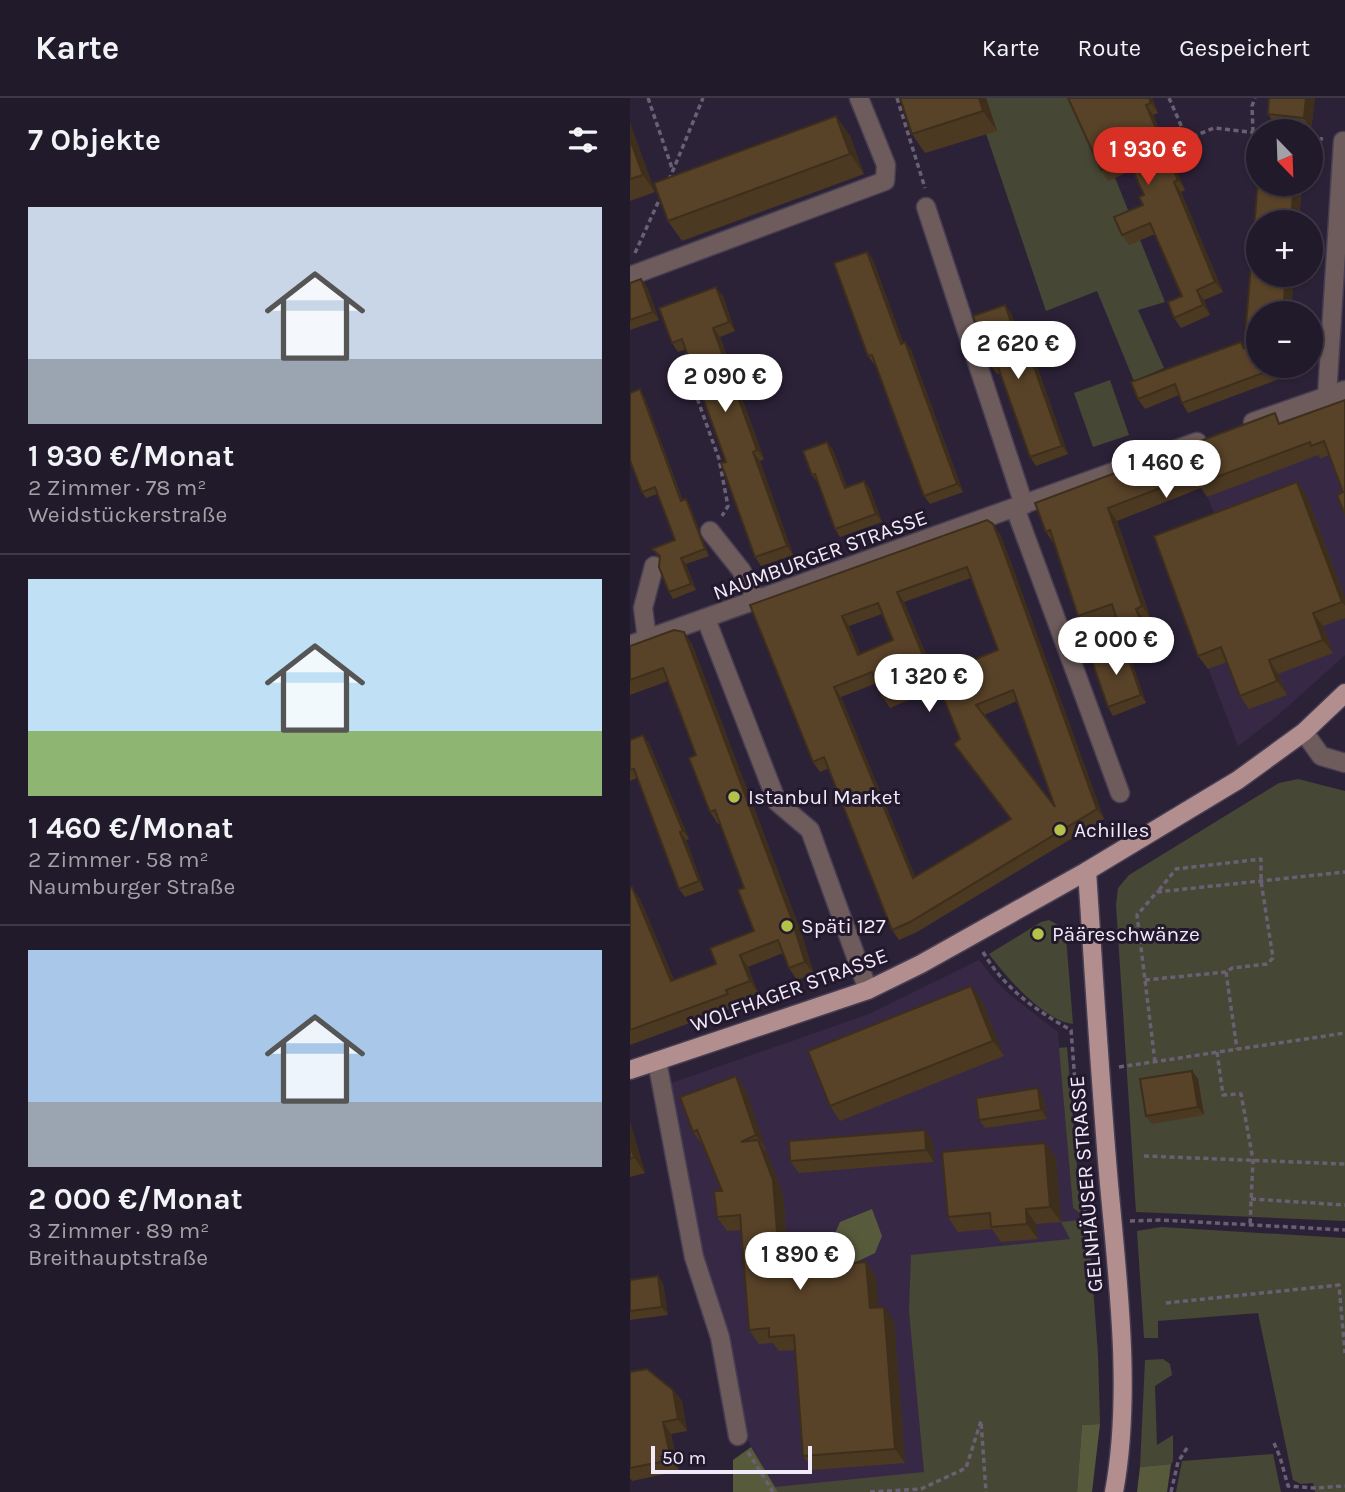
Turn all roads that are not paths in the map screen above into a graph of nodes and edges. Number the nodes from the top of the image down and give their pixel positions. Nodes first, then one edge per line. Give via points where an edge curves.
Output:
1 (859, 98) edge
2 (1343, 141) dead end
3 (926, 207) road end
4 (630, 276) edge
5 (1345, 390) edge
6 (1327, 396) junction
7 (1239, 427) edge
8 (1214, 436) edge
9 (1019, 506) junction
10 (710, 532) road end
11 (654, 566) dead end
12 (757, 601) junction
13 (706, 620) junction
14 (639, 642) edge
15 (1345, 693) edge
16 (1304, 732) junction
17 (1345, 763) edge
18 (1120, 793) dead end
19 (1087, 871) junction
20 (868, 990) junction
21 (657, 1061) junction
22 (630, 1070) edge
23 (738, 1436) road end
24 (1114, 1492) edge

1 - 4 street via 886,165 885,181
2 - 6 street
3 - 9 street
5 - 6 street
6 - 7 street
8 - 9 street, NAUMBURGER STRASSE
9 - 12 street, NAUMBURGER STRASSE
9 - 18 street
10 - 12 street via 741,570
11 - 14 street
12 - 13 street, NAUMBURGER STRASSE
13 - 14 street, NAUMBURGER STRASSE
13 - 20 street via 777,802 810,830
15 - 16 main road, WOLFHAGER STRASSE
16 - 17 street via 1321,756
16 - 19 main road, WOLFHAGER STRASSE via 1238,780
19 - 20 main road, WOLFHAGER STRASSE
19 - 24 main road, GELNHÄUSER STRASSE via 1121,1353 1121,1423
20 - 21 main road, WOLFHAGER STRASSE
21 - 22 main road, WOLFHAGER STRASSE
21 - 23 street via 694,1257 720,1337

